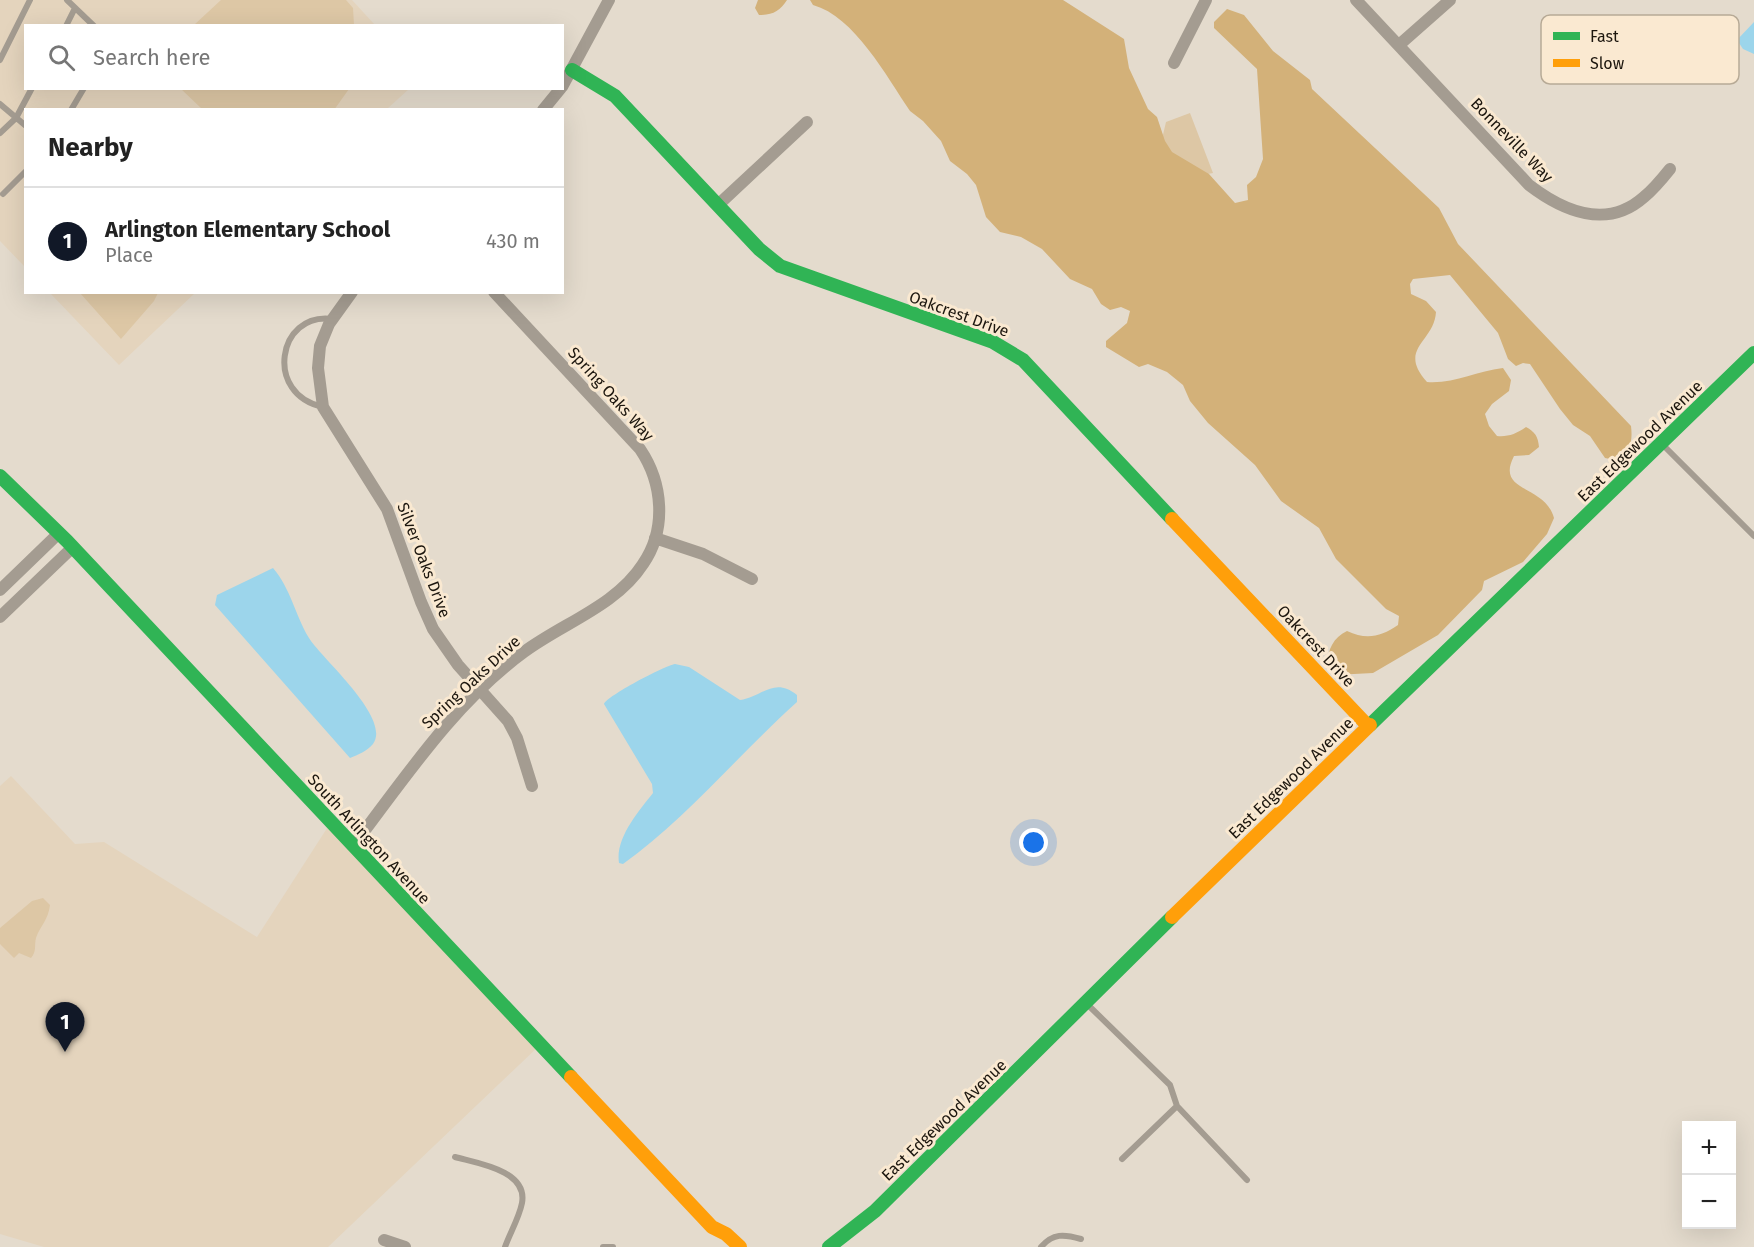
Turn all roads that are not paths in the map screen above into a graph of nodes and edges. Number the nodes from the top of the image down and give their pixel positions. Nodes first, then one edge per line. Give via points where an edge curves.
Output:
1 (30, 0) edge
2 (67, 0) edge
3 (609, 0) edge
4 (1206, 0) edge
5 (1356, 0) edge
6 (1450, 0) edge
7 (75, 8) junction
8 (67, 24) edge
9 (92, 24) edge
10 (1399, 45) junction
11 (0, 60) edge
12 (1174, 63) dead end
13 (572, 70) junction
14 (564, 84) edge
15 (31, 90) edge
16 (83, 90) edge
17 (560, 90) edge
18 (0, 104) edge
19 (73, 108) edge
20 (545, 108) edge
21 (16, 118) junction
22 (807, 122) dead end
23 (24, 124) edge
24 (0, 132) edge
25 (1670, 170) dead end
26 (24, 173) edge
27 (3, 194) dead end
28 (718, 205) junction
29 (351, 294) edge
30 (496, 294) edge
31 (332, 319) junction
32 (1754, 353) edge
33 (323, 407) junction
34 (1661, 444) junction
35 (0, 476) edge
36 (59, 534) junction
37 (1754, 536) edge
38 (655, 538) junction
39 (72, 548) junction
40 (752, 579) dead end
41 (0, 590) edge
42 (0, 617) edge
43 (481, 690) junction
44 (1368, 726) junction
45 (532, 786) dead end
46 (354, 846) junction
47 (1086, 1004) junction
48 (1177, 1106) junction
49 (455, 1157) dead end
50 (1122, 1159) dead end
51 (1247, 1180) dead end
52 (712, 1227) junction
53 (853, 1231) junction
54 (1081, 1239) dead end
55 (384, 1240) dead end
56 (405, 1247) edge
57 (505, 1247) edge
58 (603, 1247) edge
59 (613, 1247) edge
60 (723, 1247) edge
61 (740, 1247) edge
62 (830, 1247) edge
63 (846, 1247) edge
64 (1041, 1247) edge

1 - 11 lane
2 - 7 lane
3 - 13 street
4 - 12 street
5 - 10 street, Bonneville Way
6 - 10 street
7 - 8 lane
7 - 9 lane
10 - 25 street, Bonneville Way via 1529,184 1570,210 1596,216 1618,213 1644,197
13 - 14 street
13 - 28 main road, Oakcrest Drive via 615,96
15 - 21 lane
16 - 19 lane
17 - 20 street
18 - 21 lane
21 - 23 lane
21 - 24 lane
22 - 28 street
26 - 27 lane
28 - 44 main road, Oakcrest Drive via 763,252 788,270 993,342 1019,357
29 - 31 street
30 - 38 street, Spring Oaks Way via 644,455 658,489 660,510
31 - 33 street, Silver Oaks Drive via 319,353 318,383
31 - 33 lane, Silver Oaks Drive via 301,327 284,357 286,378 295,392 309,403
32 - 34 main road, East Edgewood Avenue
33 - 43 street, Silver Oaks Drive via 384,501 433,628 449,654
34 - 37 lane
34 - 44 main road, East Edgewood Avenue
35 - 36 main road, South Arlington Avenue
36 - 39 main road, South Arlington Avenue
36 - 41 street
38 - 40 street via 703,554
38 - 43 street, Spring Oaks Drive via 636,576 615,595 531,647
39 - 42 street
39 - 46 main road, South Arlington Avenue
43 - 45 street, Silver Oaks Drive via 515,733
43 - 46 street, Spring Oaks Drive via 441,729
44 - 47 main road, East Edgewood Avenue
46 - 52 main road, South Arlington Avenue
47 - 48 lane via 1170,1085
47 - 53 main road, East Edgewood Avenue
48 - 50 lane
48 - 51 lane
49 - 57 lane via 501,1171 518,1186 522,1204
52 - 60 main road, South Arlington Avenue
52 - 61 main road, South Arlington Avenue
53 - 62 main road
53 - 63 main road
54 - 64 lane via 1063,1234 1047,1239
55 - 56 street
58 - 59 lane

